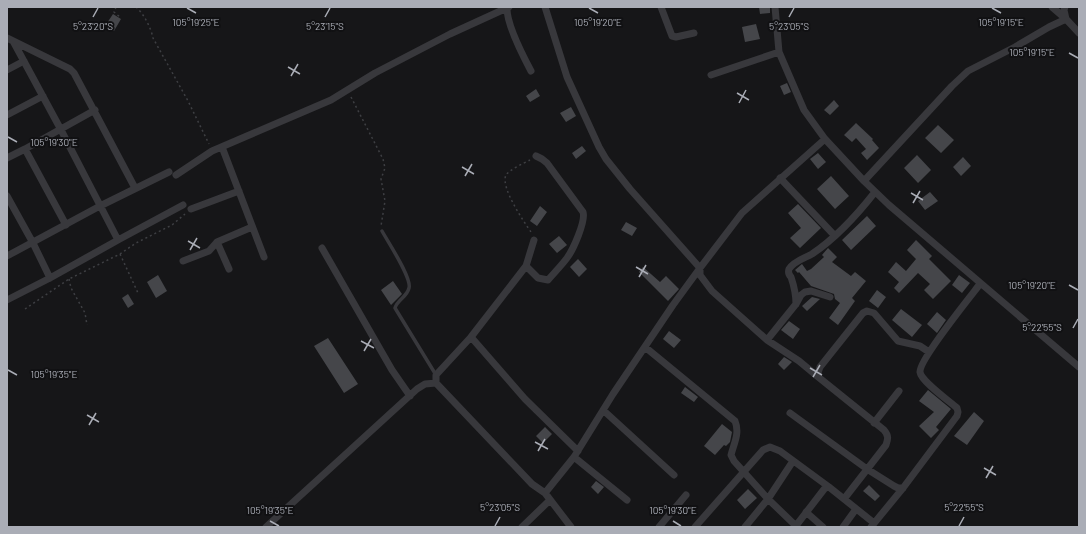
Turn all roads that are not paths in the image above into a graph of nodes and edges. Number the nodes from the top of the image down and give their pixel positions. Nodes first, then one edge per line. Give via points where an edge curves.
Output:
1 (508, 7) edge
2 (545, 7) edge
3 (661, 7) edge
4 (775, 7) edge
5 (1052, 7) edge
6 (1065, 7) edge
7 (1066, 19) junction
8 (694, 33) dead end
9 (1079, 33) edge
10 (10, 40) edge
11 (779, 52) junction
12 (24, 61) junction
13 (7, 70) edge
14 (531, 71) dead end
15 (711, 75) dead end
16 (42, 96) junction
17 (95, 110) junction
18 (7, 115) edge
19 (60, 128) junction
20 (826, 139) junction
21 (222, 147) junction
22 (25, 149) junction
23 (536, 156) road end
24 (7, 158) edge
25 (780, 178) junction
26 (864, 181) junction
27 (135, 188) junction
28 (239, 191) junction
29 (875, 192) junction
30 (7, 196) edge
31 (183, 205) dead end
32 (100, 206) junction
33 (191, 209) road end
34 (66, 225) junction
35 (252, 227) junction
36 (382, 231) road end
37 (835, 236) junction
38 (118, 240) junction
39 (534, 240) road end
40 (217, 242) junction
41 (33, 243) junction
42 (322, 248) dead end
43 (7, 256) edge
44 (264, 257) dead end
45 (183, 261) dead end
46 (526, 266) junction
47 (700, 268) junction
48 (229, 269) dead end
49 (50, 278) junction
50 (980, 284) junction
51 (830, 298) dead end
52 (7, 300) edge
53 (796, 304) junction
54 (471, 337) junction
55 (767, 340) junction
56 (645, 346) junction
57 (929, 352) junction
58 (1079, 367) edge
59 (817, 376) junction
60 (436, 379) junction
61 (899, 391) dead end
62 (410, 396) junction
63 (603, 410) junction
64 (790, 413) dead end
65 (874, 423) junction
66 (576, 454) junction
67 (793, 461) junction
68 (867, 469) junction
69 (743, 472) junction
70 (674, 475) dead end
71 (829, 487) junction
72 (903, 488) junction
73 (686, 495) dead end
74 (548, 497) junction
75 (768, 499) junction
76 (844, 499) junction
77 (627, 500) dead end
78 (856, 509) junction
79 (806, 512) junction
80 (565, 521) junction
81 (872, 525) edge
82 (796, 526) edge
83 (266, 527) edge
84 (522, 527) edge
85 (560, 527) edge
86 (571, 527) edge
87 (659, 527) edge
88 (694, 527) edge
89 (744, 527) edge
90 (823, 527) edge
91 (843, 527) edge

1 - 14 street via 507,15
1 - 21 street via 375,73 331,100
2 - 47 street via 567,76 606,159
3 - 8 street via 672,36
4 - 11 street
5 - 7 street
6 - 7 street
7 - 9 street
7 - 26 street via 968,71
10 - 12 street
10 - 17 street via 70,69
11 - 15 street
11 - 20 street via 804,110
12 - 13 street
12 - 16 street
16 - 18 street
16 - 19 street
17 - 19 street
17 - 27 street
19 - 22 street
19 - 32 street
20 - 25 street
20 - 26 street
21 - 27 street via 172,173
21 - 28 street
22 - 24 street
22 - 34 street
23 - 46 street via 547,163 583,212 584,222 568,257 548,280 538,278
25 - 37 street
25 - 47 street via 742,213
26 - 29 street
27 - 32 street
28 - 33 street
28 - 35 street
29 - 37 street
29 - 50 street
30 - 41 street
31 - 38 street
32 - 34 street
32 - 38 street
34 - 41 street
35 - 40 street
35 - 44 street
36 - 60 lane via 409,283 406,295 395,308
37 - 53 street via 789,268
38 - 49 street
39 - 46 street
40 - 45 street via 209,250
40 - 48 street
41 - 43 street
41 - 49 street
42 - 62 street via 388,364
46 - 54 street
47 - 55 street via 700,275 712,291
47 - 56 street
49 - 52 street
50 - 57 street
50 - 58 street
51 - 53 street via 812,291 805,292
53 - 55 street
54 - 60 street
54 - 66 street
55 - 59 street
56 - 63 street
56 - 69 street via 734,421 737,434 731,455
57 - 59 street via 920,346 898,340 874,313 867,311 820,367
57 - 72 street via 921,365 922,376 957,408 958,412 955,420
59 - 65 street
60 - 62 street via 417,389
60 - 74 street via 532,484
61 - 65 street
62 - 83 street
63 - 66 street
63 - 70 street
64 - 68 street
65 - 68 street via 884,430 888,438 886,445
66 - 74 street
66 - 77 street
67 - 69 street via 770,447 763,450
67 - 71 street
67 - 75 street
68 - 72 street via 894,486
68 - 76 street
69 - 75 street
69 - 88 street
71 - 76 street
71 - 79 street via 820,492
72 - 81 street
73 - 87 street
74 - 80 street
74 - 84 street
75 - 82 street
75 - 89 street
76 - 78 street
78 - 81 street
78 - 91 street
79 - 82 street
79 - 90 street
80 - 85 street
80 - 86 street

